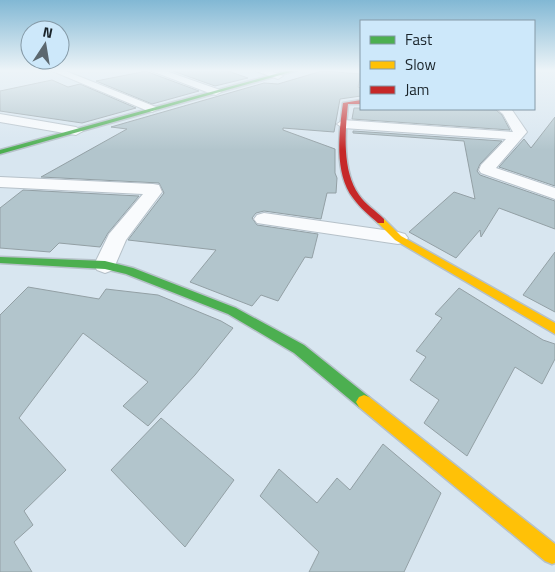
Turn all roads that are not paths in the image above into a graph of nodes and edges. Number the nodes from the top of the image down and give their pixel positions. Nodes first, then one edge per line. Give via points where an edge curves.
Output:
1 (122, 97) edge
2 (198, 97) edge
3 (360, 102) edge
4 (152, 109) junction
5 (505, 110) edge
6 (0, 118) edge
7 (344, 124) junction
8 (76, 131) junction
9 (516, 136) junction
10 (0, 152) edge
11 (0, 182) edge
12 (555, 194) edge
13 (264, 219) dead end
14 (398, 238) junction
15 (0, 260) edge
16 (105, 265) junction
17 (555, 329) edge
18 (555, 542) edge

1 - 4 street
2 - 4 street
3 - 7 street via 346,103
4 - 8 street
5 - 9 street via 520,130
6 - 8 street
7 - 9 street
7 - 14 street via 346,173 356,196
8 - 10 street
9 - 12 street via 487,170
11 - 16 street via 153,189 116,239
13 - 14 street
14 - 17 street
15 - 16 street
16 - 18 street via 232,310 299,349 550,558

